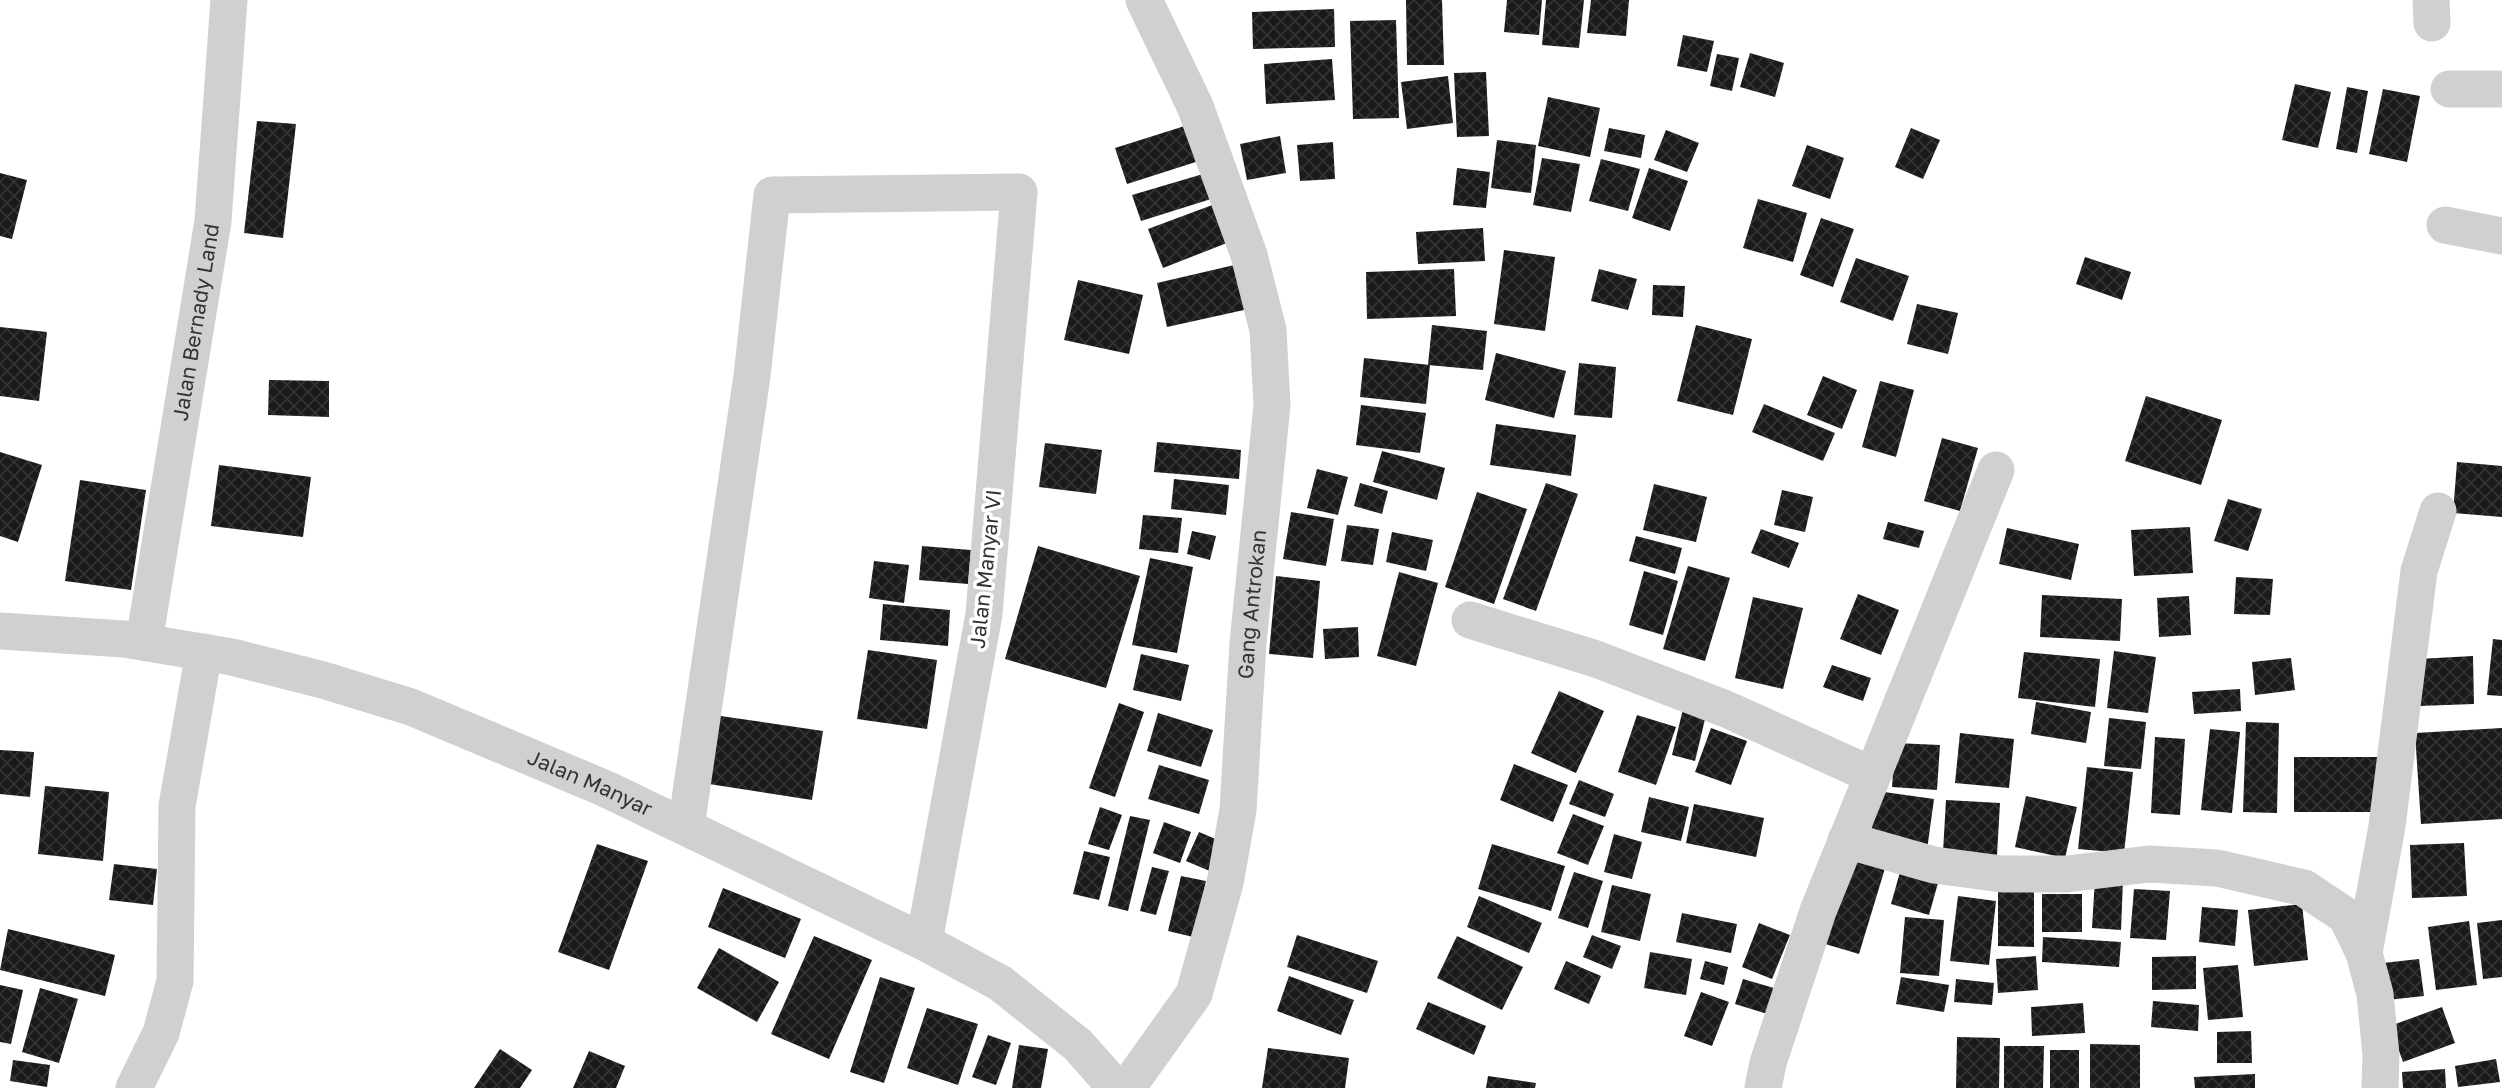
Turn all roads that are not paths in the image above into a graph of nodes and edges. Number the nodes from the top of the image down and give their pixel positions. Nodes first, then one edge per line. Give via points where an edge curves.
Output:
1 (229, 0) edge
2 (1144, 0) edge
3 (2449, 89) dead end
4 (2502, 89) edge
5 (2445, 225) dead end
6 (2502, 236) edge
7 (1996, 470) dead end
8 (2438, 511) dead end
9 (1470, 620) dead end
10 (0, 631) edge
11 (144, 642) junction
12 (204, 652) junction
13 (1872, 775) junction
14 (686, 827) junction
15 (1846, 841) junction
16 (924, 942) junction
17 (2364, 953) junction
18 (134, 1088) edge
19 (1116, 1088) edge
20 (1127, 1088) edge
21 (1763, 1088) edge
22 (2380, 1088) edge

1 - 11 street, Jalan Bernady Land via 213,221
2 - 20 street, Gang Antrokan via 1195,106 1249,255 1268,330 1272,405 1248,643 1238,810 1224,883 1194,994
3 - 4 street
5 - 6 street
7 - 13 street
8 - 17 street via 2419,571 2387,826
9 - 13 street via 1595,659 1727,709
10 - 11 street, Jalan Manyar
11 - 12 street, Jalan Manyar
12 - 14 street, Jalan Manyar via 411,707
12 - 18 street via 177,806 175,981 161,1033
13 - 15 street
14 - 16 street, Jalan Manyar
14 - 16 street, Jalan Manyar VI via 752,376 772,195 1019,192 984,614
15 - 17 street via 1934,865 2002,874 2067,874 2149,864 2217,868 2304,888 2346,916
15 - 21 street via 1818,911
16 - 19 street, Jalan Manyar via 1000,983 1078,1045
17 - 22 street via 2375,994

